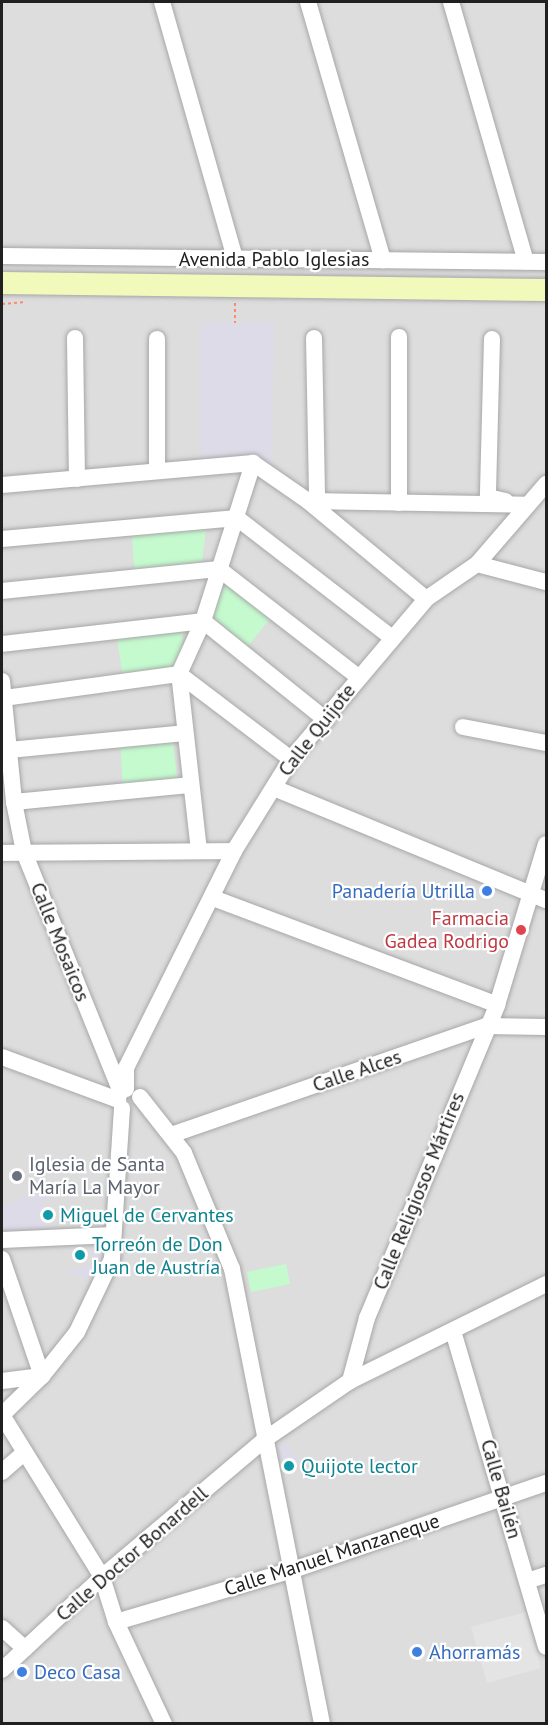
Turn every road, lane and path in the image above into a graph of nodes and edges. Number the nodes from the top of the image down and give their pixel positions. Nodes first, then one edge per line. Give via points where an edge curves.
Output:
1 (162, 2) edge
2 (308, 2) edge
3 (451, 2) edge
4 (2, 256) edge
5 (235, 258) junction
6 (382, 260) junction
7 (526, 261) junction
8 (546, 262) edge
9 (3, 284) edge
10 (546, 290) edge
11 (235, 303) dead end
12 (235, 323) dead end
13 (399, 337) dead end
14 (75, 338) dead end
15 (314, 338) dead end
16 (157, 339) dead end
17 (492, 339) dead end
18 (253, 463) junction
19 (157, 471) junction
20 (77, 479) junction
21 (546, 484) edge
22 (2, 485) edge
23 (312, 501) junction
24 (399, 503) junction
25 (527, 505) junction
26 (237, 518) junction
27 (2, 539) edge
28 (477, 564) junction
29 (219, 569) junction
30 (546, 582) edge
31 (2, 591) edge
32 (426, 599) junction
33 (203, 621) junction
34 (392, 638) junction
35 (2, 644) edge
36 (179, 674) junction
37 (358, 677) junction
38 (2, 692) edge
39 (326, 720) junction
40 (463, 726) dead end
41 (184, 733) junction
42 (546, 743) edge
43 (9, 750) junction
44 (291, 759) junction
45 (189, 785) junction
46 (274, 788) junction
47 (9, 793) edge
48 (546, 844) edge
49 (199, 851) junction
50 (234, 851) junction
51 (24, 852) junction
52 (2, 853) edge
53 (213, 898) junction
54 (539, 898) edge
55 (497, 1005) junction
56 (486, 1026) junction
57 (546, 1027) edge
58 (2, 1057) edge
59 (127, 1099) junction
60 (171, 1135) junction
61 (113, 1235) junction
62 (2, 1240) edge
63 (2, 1259) edge
64 (546, 1284) edge
65 (453, 1331) junction
66 (42, 1376) junction
67 (2, 1381) edge
68 (350, 1381) junction
69 (2, 1415) edge
70 (264, 1440) junction
71 (25, 1452) junction
72 (2, 1472) edge
73 (546, 1483) edge
74 (505, 1497) junction
75 (293, 1570) junction
76 (546, 1575) edge
77 (102, 1577) junction
78 (527, 1581) junction
79 (116, 1622) junction
80 (543, 1622) edge
81 (2, 1628) edge
82 (546, 1647) edge
83 (25, 1649) junction
84 (2, 1670) edge
85 (164, 1724) edge
86 (322, 1724) edge

1 - 5 street
2 - 6 street
3 - 7 street
4 - 5 street, Avenida Pablo Iglesias
5 - 6 street, Avenida Pablo Iglesias
6 - 7 street, Avenida Pablo Iglesias
7 - 8 street, Avenida Pablo Iglesias
9 - 10 main road, Avenida Pablo Iglesias
11 - 12 path
13 - 24 street
14 - 20 street
15 - 23 street
16 - 19 street
17 - 25 street via 488,497
18 - 19 street
18 - 23 street
18 - 26 street
19 - 20 street
20 - 22 street
21 - 25 street, Calle Quijote
23 - 24 street
23 - 32 street
24 - 25 street
25 - 28 street, Calle Quijote
26 - 27 street
26 - 29 street
26 - 34 street
28 - 30 street
28 - 32 street, Calle Quijote
29 - 31 street
29 - 33 street
29 - 37 street
32 - 34 street, Calle Quijote
33 - 35 street
33 - 36 street
33 - 39 street
34 - 37 street, Calle Quijote
36 - 38 street
36 - 41 street
36 - 44 street
37 - 39 street, Calle Quijote
38 - 43 street, Calle Mosaicos
39 - 44 street, Calle Quijote
40 - 42 street
41 - 43 street
41 - 45 street
43 - 47 street, Calle Mosaicos
44 - 46 street, Calle Quijote
45 - 47 street
45 - 49 street
46 - 50 street, Calle Quijote
46 - 54 street
47 - 51 street, Calle Mosaicos
48 - 54 street, Calle Religiosos Mártires
49 - 50 street
49 - 51 street
50 - 53 street, Calle Quijote
51 - 52 street
51 - 59 street, Calle Mosaicos
53 - 55 street
53 - 59 street, Calle Quijote via 126,1068
54 - 55 street, Calle Religiosos Mártires
55 - 56 street, Calle Religiosos Mártires
56 - 57 street, Calle Alces
56 - 60 street, Calle Alces
56 - 68 street, Calle Religiosos Mártires via 367,1318
58 - 59 street
59 - 60 street
59 - 61 street, Calle Quijote
60 - 70 street via 203,1191 232,1269
61 - 62 street
61 - 66 street, Calle Quijote via 112,1259 77,1332
63 - 66 street
64 - 65 street, Calle Doctor Bonardell
65 - 68 street, Calle Doctor Bonardell
65 - 74 street, Calle Bailén
66 - 67 street
66 - 69 street, Calle Quijote
68 - 70 street, Calle Doctor Bonardell
69 - 71 street
70 - 75 street
70 - 77 street, Calle Doctor Bonardell
71 - 72 street
71 - 77 street
73 - 74 street, Calle Manuel Manzaneque
74 - 75 street, Calle Manuel Manzaneque
74 - 78 street, Calle Bailén
75 - 79 street, Calle Manuel Manzaneque
75 - 86 street
76 - 78 street
77 - 79 street
77 - 83 street, Calle Doctor Bonardell
78 - 80 street, Calle Bailén
79 - 85 street
80 - 82 street, Calle Bailén
81 - 83 street
83 - 84 street, Calle Doctor Bonardell

